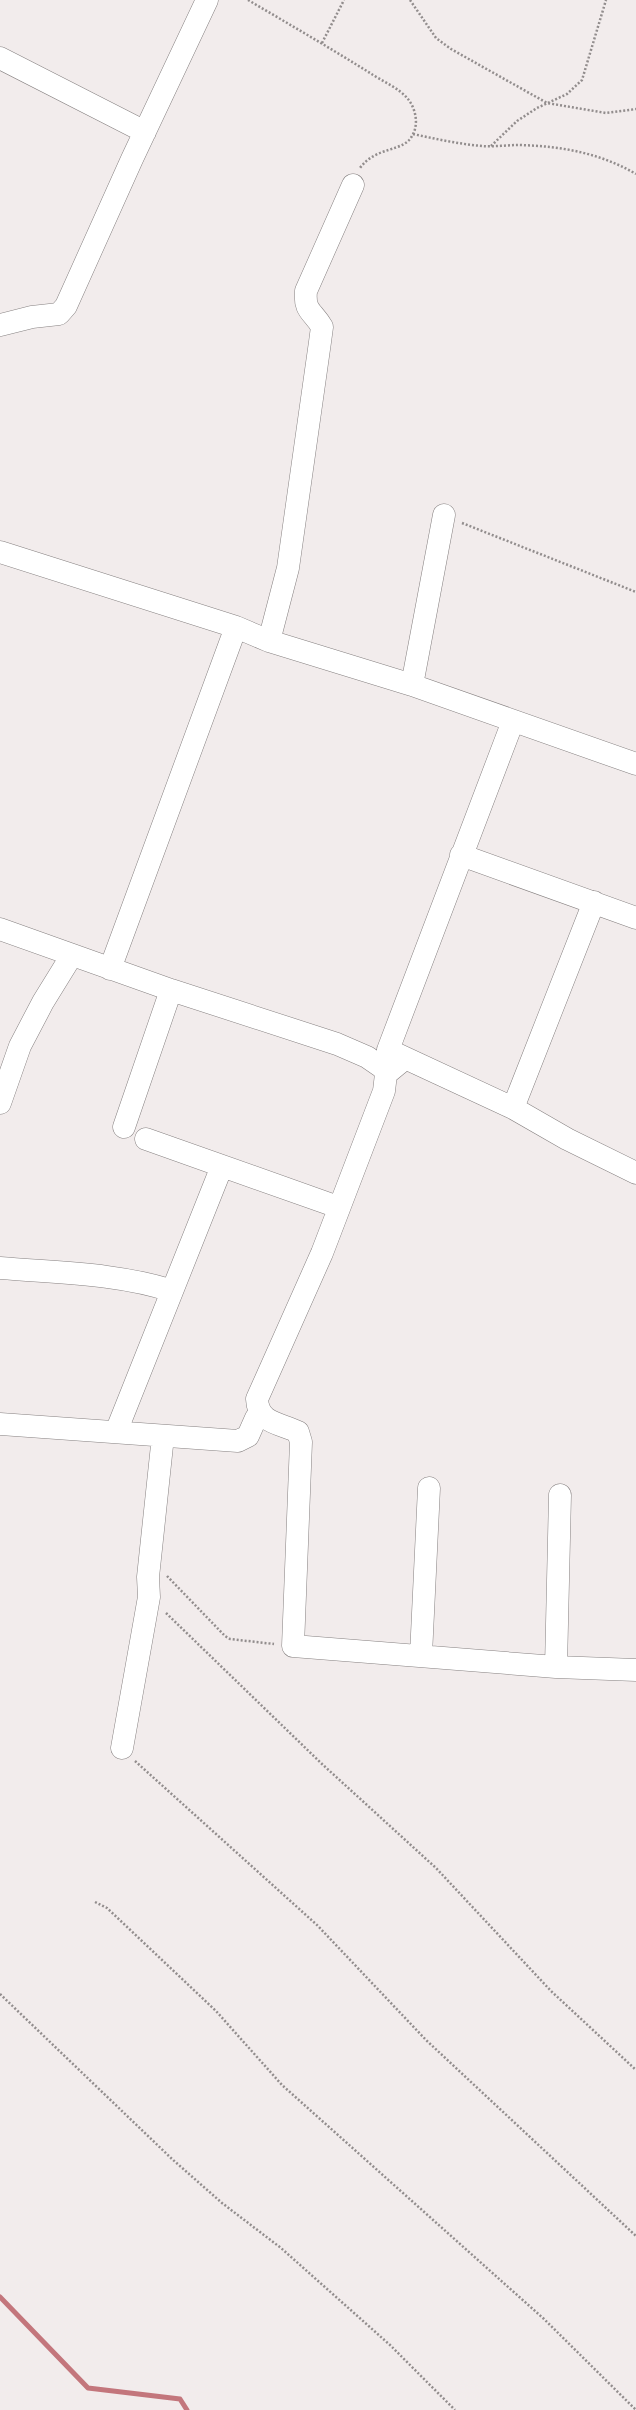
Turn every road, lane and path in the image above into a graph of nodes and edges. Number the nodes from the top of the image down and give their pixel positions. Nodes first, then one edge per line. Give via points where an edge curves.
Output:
1 (207, 0) edge
2 (248, 0) edge
3 (344, 0) edge
4 (410, 0) edge
5 (606, 0) edge
6 (322, 43) junction
7 (0, 58) edge
8 (547, 103) junction
9 (636, 109) edge
10 (145, 132) junction
11 (413, 134) junction
12 (491, 146) junction
13 (636, 174) edge
14 (353, 185) joint
15 (0, 325) edge
16 (444, 515) joint
17 (0, 552) edge
18 (636, 592) edge
19 (236, 627) junction
20 (269, 641) junction
21 (412, 685) junction
22 (513, 720) junction
23 (636, 764) edge
24 (461, 855) junction
25 (594, 902) junction
26 (636, 918) edge
27 (0, 929) edge
28 (72, 955) junction
29 (110, 969) junction
30 (172, 990) junction
31 (388, 1050) junction
32 (386, 1074) junction
33 (0, 1103) edge
34 (513, 1108) junction
35 (124, 1127) dead end
36 (146, 1139) dead end
37 (222, 1166) junction
38 (636, 1173) edge
39 (338, 1207) junction
40 (0, 1268) edge
41 (172, 1292) junction
42 (261, 1414) junction
43 (0, 1424) edge
44 (116, 1432) junction
45 (163, 1436) junction
46 (429, 1488) dead end
47 (560, 1495) dead end
48 (149, 1563) junction
49 (150, 1597) junction
50 (293, 1646) junction
51 (421, 1655) junction
52 (556, 1667) junction
53 (636, 1670) edge
54 (122, 1748) joint
55 (95, 1902) dead end
56 (0, 1994) edge
57 (636, 2070) edge
58 (636, 2236) edge
59 (455, 2410) edge
60 (636, 2410) edge

1 - 10 street
2 - 6 path
3 - 6 path
4 - 8 path via 441,41
5 - 8 path via 582,80 567,94
6 - 11 path via 408,99 415,115
7 - 10 street
8 - 9 path via 606,113
8 - 12 path via 517,121
10 - 15 street via 66,306 59,314
11 - 12 path via 447,142
11 - 14 path via 407,143 371,156 359,169
12 - 13 path via 565,148 597,155
14 - 20 street via 306,291 305,304 322,326 288,568
16 - 18 path
16 - 21 street
17 - 19 street
19 - 20 street
19 - 29 street
20 - 21 street
21 - 22 street
22 - 23 street
22 - 24 street
24 - 25 street
24 - 31 street
25 - 26 street
25 - 34 street
27 - 28 street
28 - 29 street
28 - 33 street via 20,1046
29 - 30 street
30 - 32 street via 337,1044 367,1056 383,1068
30 - 35 street
31 - 32 street via 403,1060
31 - 34 street
32 - 39 street via 384,1091
34 - 38 street via 567,1139
36 - 37 street
37 - 39 street
37 - 41 street
39 - 42 street via 322,1253 259,1394 258,1407
40 - 41 street via 126,1280 151,1284
41 - 44 street
42 - 45 street via 256,1418 248,1436 238,1441
42 - 50 street via 269,1421 298,1432 301,1442
43 - 44 street
44 - 45 street
45 - 48 street
46 - 51 street
47 - 52 street
48 - 49 street
48 - 50 path via 160,1569 230,1639
49 - 54 street
49 - 57 path via 322,1764 436,1868 551,1991
50 - 51 street
51 - 52 street
52 - 53 street
54 - 58 path via 317,1925 426,2040
55 - 60 path via 106,1908 216,2012 282,2085 544,2319
56 - 59 path via 172,2159 222,2203 293,2258 390,2345

